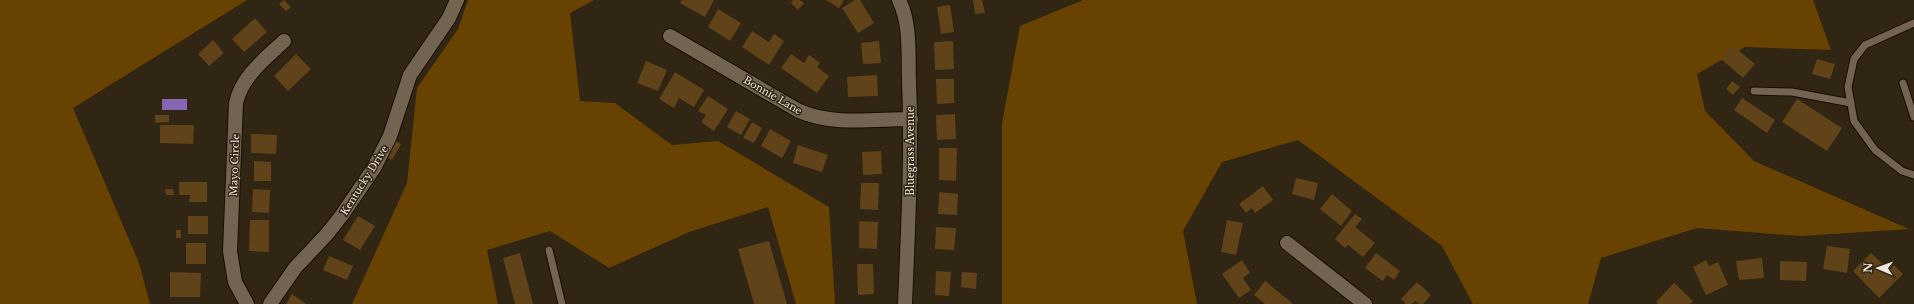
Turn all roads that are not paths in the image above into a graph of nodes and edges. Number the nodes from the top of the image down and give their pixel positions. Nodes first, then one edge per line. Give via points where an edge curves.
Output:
1 (457, 0) edge
2 (899, 0) edge
3 (1914, 23) edge
4 (670, 36) dead end
5 (284, 41) dead end
6 (1903, 83) dead end
7 (1754, 91) dead end
8 (1851, 102) junction
9 (1914, 117) edge
10 (911, 119) junction
11 (1914, 175) edge
12 (1287, 243) dead end
13 (549, 250) dead end
14 (247, 304) edge
15 (270, 304) edge
16 (562, 304) edge
17 (905, 304) edge
18 (1365, 304) edge

1 - 15 street, Kentucky Drive via 449,18 410,75 390,136 374,168 337,222 295,268
2 - 10 street, Bluegrass Avenue via 905,16
3 - 8 lane via 1866,45 1854,60 1848,87
4 - 10 street, Bonnie Lane via 813,117 836,120
5 - 14 street, Mayo Circle via 246,79 236,103 230,250 235,282
6 - 9 lane
7 - 8 lane via 1792,92
8 - 11 lane via 1854,121 1875,150 1902,171
10 - 17 street, Bluegrass Avenue
12 - 18 street
13 - 16 lane

